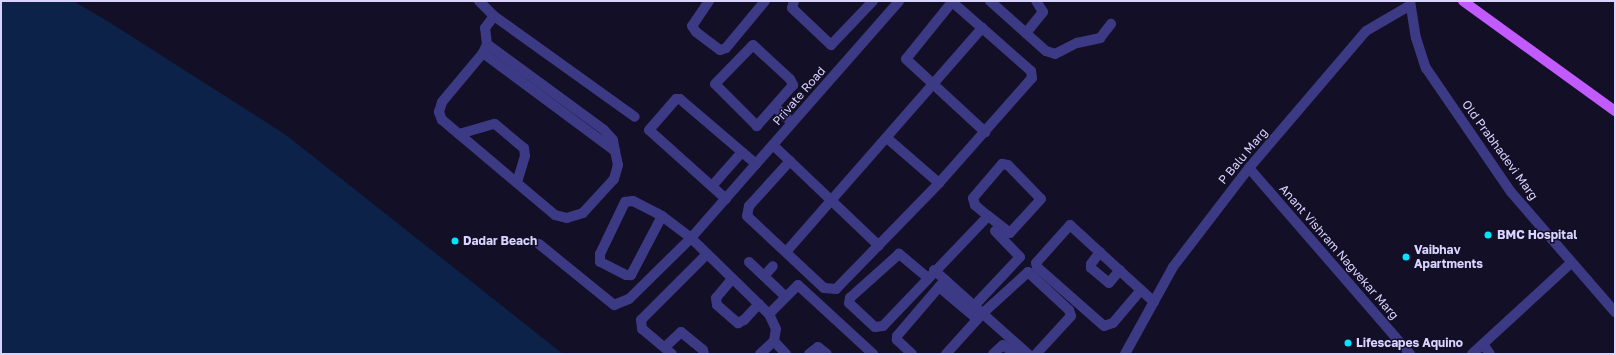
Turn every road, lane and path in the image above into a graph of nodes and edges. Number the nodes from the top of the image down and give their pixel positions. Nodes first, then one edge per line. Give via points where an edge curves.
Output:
1 (479, 1) edge
2 (709, 1) edge
3 (765, 1) edge
4 (794, 1) edge
5 (873, 1) edge
6 (899, 1) edge
7 (951, 1) edge
8 (1036, 1) edge
9 (1463, 1) edge
10 (992, 2) edge
11 (1410, 3) edge
12 (494, 16) junction
13 (1111, 24) dead end
14 (982, 28) junction
15 (1026, 33) junction
16 (485, 48) junction
17 (932, 85) junction
18 (775, 107) junction
19 (1615, 111) edge
20 (635, 117) dead end
21 (792, 123) junction
22 (985, 132) junction
23 (459, 134) junction
24 (887, 138) junction
25 (773, 145) junction
26 (742, 152) junction
27 (790, 161) junction
28 (756, 164) junction
29 (1249, 168) junction
30 (939, 182) junction
31 (517, 183) junction
32 (712, 186) junction
33 (726, 199) junction
34 (832, 201) junction
35 (662, 216) junction
36 (986, 218) junction
37 (691, 238) junction
38 (539, 244) dead end
39 (879, 246) junction
40 (786, 252) junction
41 (1100, 252) junction
42 (706, 254) junction
43 (749, 262) dead end
44 (1571, 263) junction
45 (773, 266) dead end
46 (1120, 270) junction
47 (931, 274) junction
48 (764, 276) junction
49 (732, 278) junction
50 (942, 283) junction
51 (1141, 290) junction
52 (785, 296) junction
53 (1154, 302) junction
54 (759, 304) junction
55 (974, 306) junction
56 (1615, 312) edge
57 (769, 314) junction
58 (980, 316) junction
59 (774, 340) junction
60 (1482, 344) junction
61 (668, 351) edge
62 (704, 354) edge
63 (760, 354) edge
64 (786, 354) edge
65 (809, 354) edge
66 (827, 354) edge
67 (873, 354) edge
68 (912, 354) edge
69 (946, 354) edge
70 (993, 354) edge
71 (1015, 354) edge
72 (1028, 354) edge
73 (1036, 354) edge
74 (1125, 354) edge
75 (1410, 354) edge
76 (1472, 354) edge
77 (1490, 354) edge

1 - 12 street
2 - 3 street via 692,26 720,50 726,48
4 - 5 street via 792,8 830,45
6 - 21 street, Private Road
7 - 14 street
7 - 17 street via 906,56 908,62
8 - 15 street via 1043,12
9 - 19 main road
10 - 15 street
11 - 29 street, P Balu Marg via 1366,31
11 - 44 street, Old Prabhadevi Marg via 1426,68 1511,192
12 - 16 street via 485,28
12 - 20 street
13 - 15 street via 1100,38 1076,42 1055,54 1046,51
14 - 17 street
14 - 22 street via 1031,71 1032,75 1030,81
16 - 23 street via 442,102 439,112 442,120
16 - 31 street via 604,130 613,140 618,165 614,179 583,213 567,218 555,215
17 - 22 street
17 - 24 street
18 - 18 street via 792,87 792,81 752,45 715,85 756,126
18 - 21 street
21 - 25 street, Private Road
22 - 30 street
23 - 31 street
23 - 31 street via 495,124 524,148 525,156
24 - 30 street
24 - 34 street
25 - 27 street
25 - 28 street, Private Road
26 - 28 street
26 - 32 street
26 - 32 street via 680,99 676,99 649,130
27 - 34 street
27 - 40 street via 746,209 749,218
28 - 33 street, Private Road
29 - 53 street, P Balu Marg via 1173,267
29 - 75 street, Anant Vishram Nagvekar Marg
30 - 39 street
32 - 33 street
33 - 37 street, Private Road
34 - 39 street
34 - 40 street
35 - 35 street via 631,275 600,262 600,254 625,202 633,201
35 - 37 street
36 - 36 street via 1010,233 1041,199 1008,165 1002,164 973,198 975,205
36 - 47 street
36 - 55 street via 1020,257
37 - 38 street, Private Road via 629,299 614,305
37 - 42 street
39 - 40 street via 840,287 830,290
41 - 46 street
41 - 46 street via 1091,268 1109,283
41 - 51 street via 1069,225 1036,264 1104,326 1113,323
42 - 49 street
42 - 61 street via 641,320 642,329
43 - 48 street
44 - 56 street, Old Prabhadevi Marg
44 - 60 street
45 - 48 street
46 - 51 street
47 - 47 street via 880,327 874,327 849,303 850,298 899,254
47 - 50 street
48 - 52 street
49 - 54 street
49 - 54 street via 716,298 717,305 738,322 744,320
50 - 55 street
50 - 58 street
50 - 68 street via 897,336 897,340
51 - 53 street
52 - 57 street
52 - 67 street via 796,285 801,286
53 - 74 street, P Balu Marg
54 - 57 street
55 - 58 street
57 - 59 street via 776,329
58 - 69 street
58 - 72 street
58 - 73 street via 1024,273 1034,275 1069,310 1071,316
59 - 63 street
59 - 64 street
60 - 76 street
60 - 77 street
61 - 62 street via 682,332 703,350
65 - 66 street via 818,347
70 - 71 street via 1003,345

